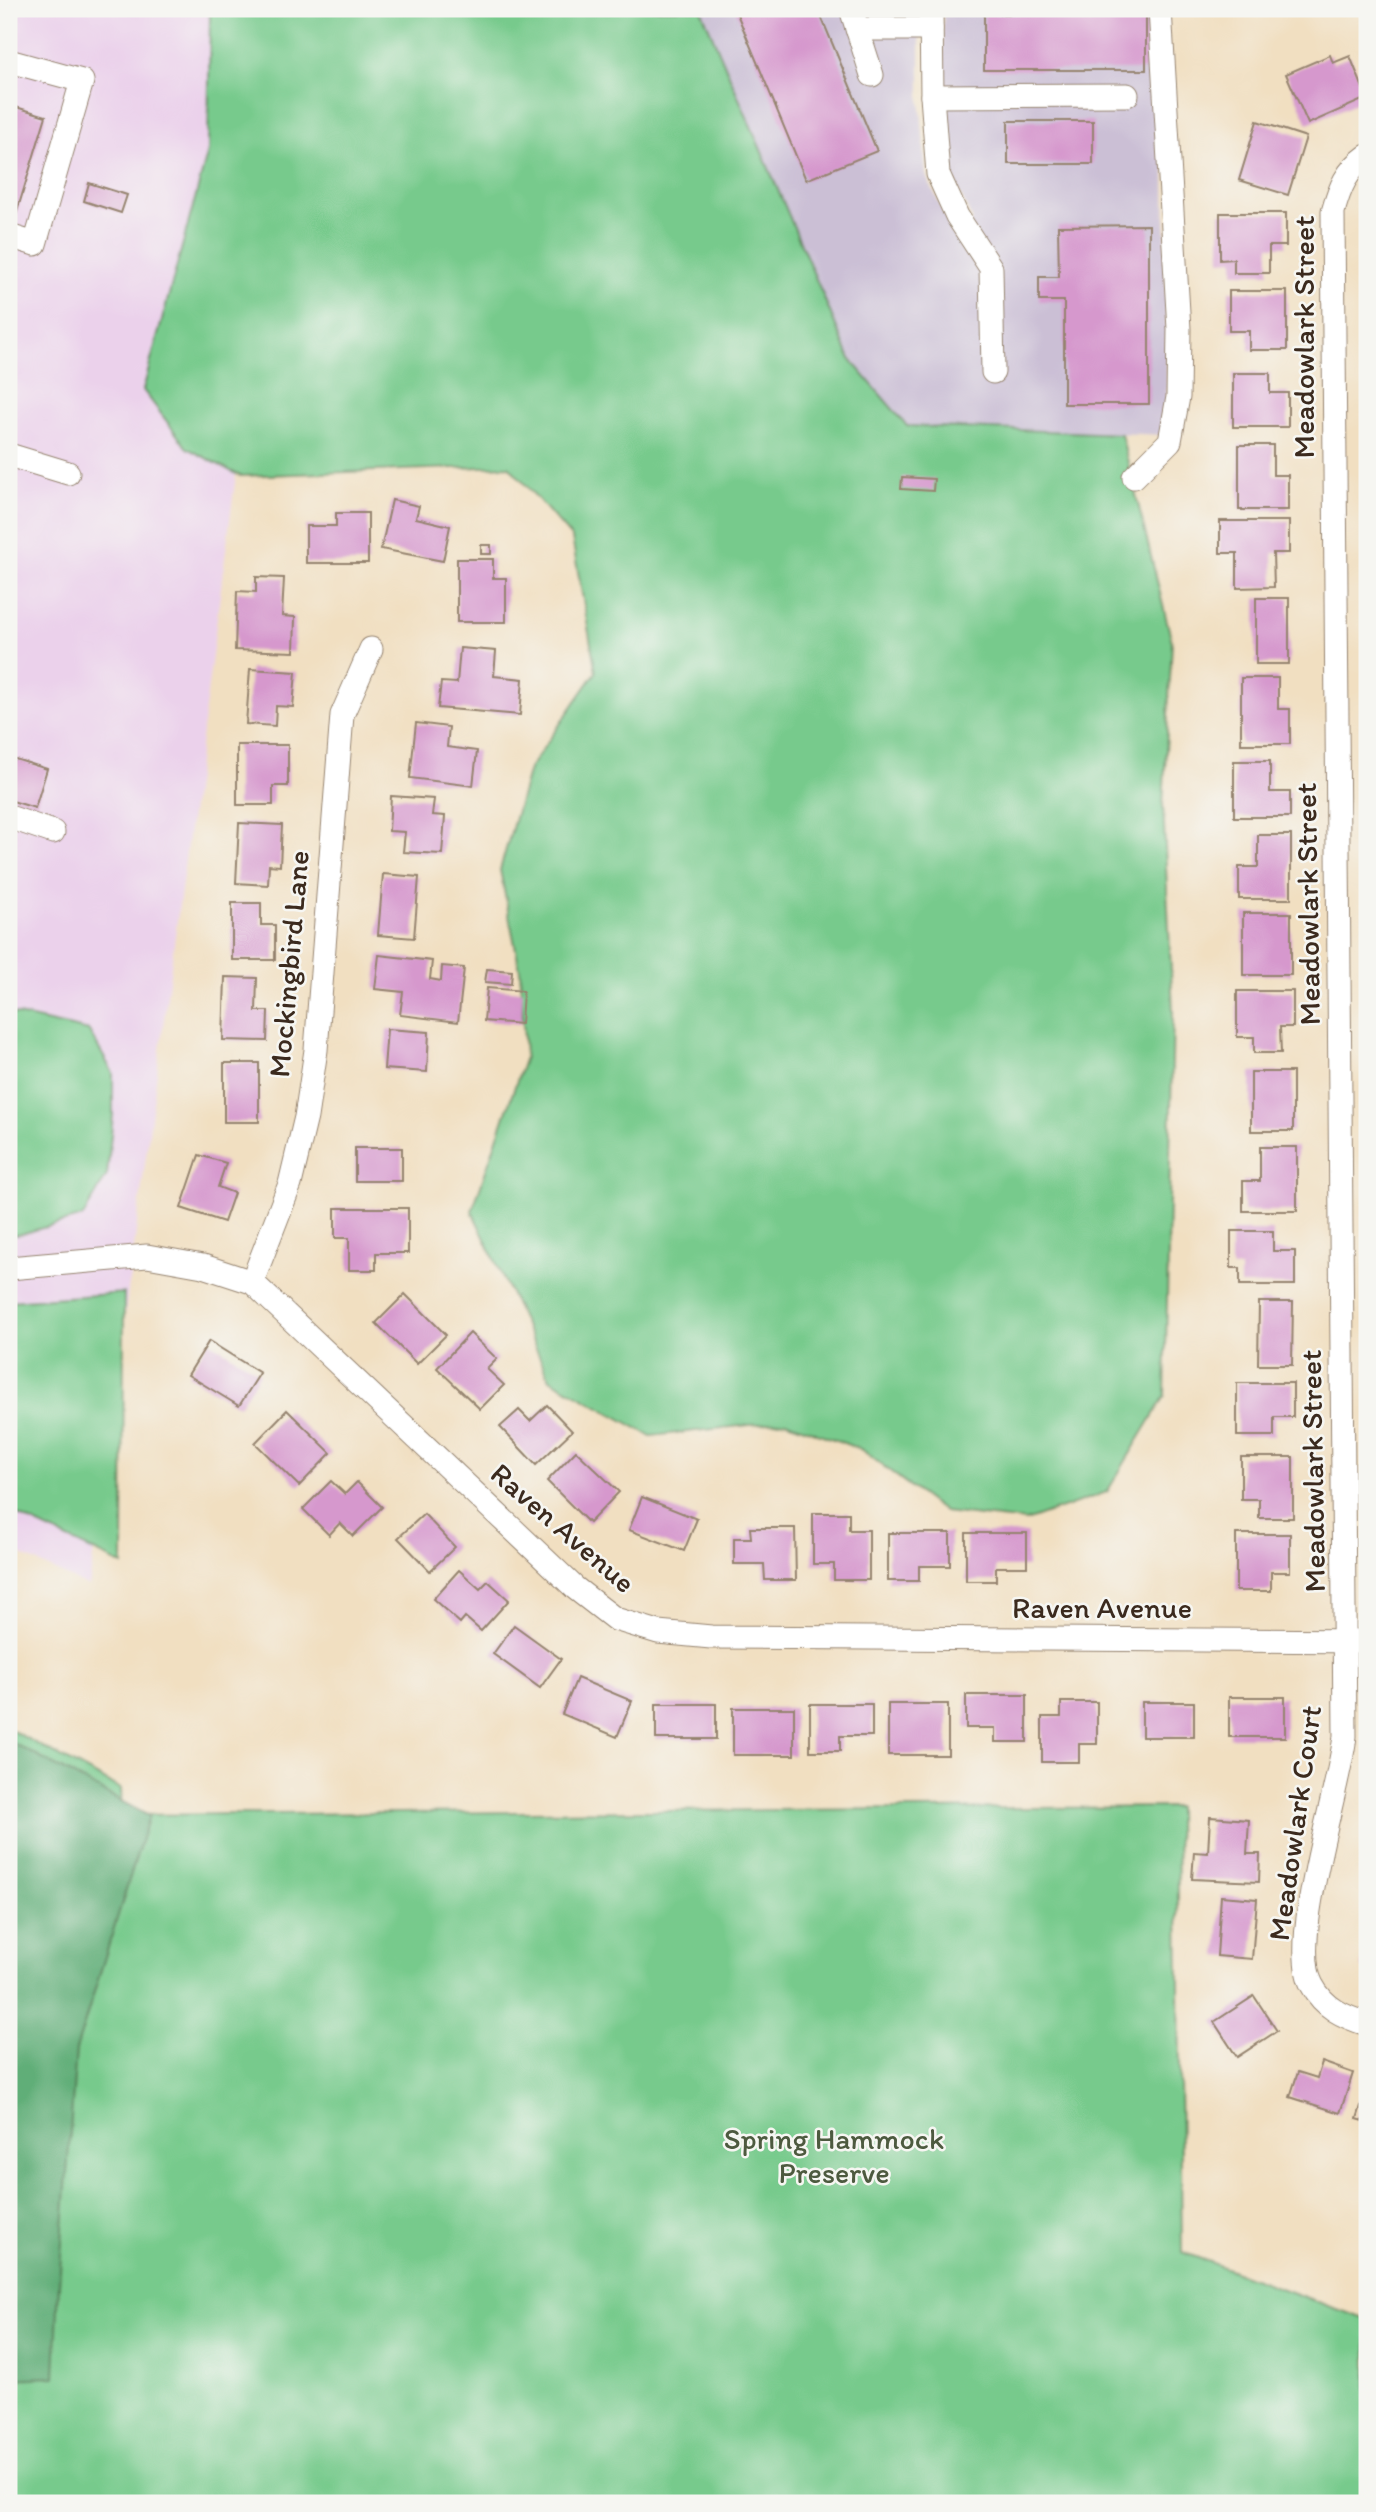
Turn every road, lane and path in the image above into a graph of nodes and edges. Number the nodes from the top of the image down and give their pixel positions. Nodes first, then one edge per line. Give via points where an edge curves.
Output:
1 (1160, 9) edge
2 (854, 19) edge
3 (931, 19) edge
4 (9, 61) edge
5 (872, 75) dead end
6 (1127, 95) dead end
7 (932, 96) junction
8 (1358, 162) edge
9 (9, 236) edge
10 (993, 372) dead end
11 (9, 455) edge
12 (68, 473) dead end
13 (1134, 477) dead end
14 (371, 649) dead end
15 (9, 817) edge
16 (53, 832) dead end
17 (9, 1268) edge
18 (252, 1282) junction
19 (1357, 1641) edge
20 (1367, 2024) edge

1 - 13 street via 1179,329 1178,397 1170,441
2 - 3 street
2 - 5 street
3 - 7 street
4 - 9 street via 82,81 35,244
6 - 7 street
7 - 10 street via 938,174 957,216 991,268
8 - 19 street, Meadowlark Street via 1340,187 1333,212
11 - 12 street
14 - 18 street, Mockingbird Lane via 342,715 316,1050 306,1117 290,1184
15 - 16 street
17 - 18 street, Raven Avenue via 147,1256 203,1266
18 - 19 street, Raven Avenue via 575,1588 615,1619 658,1632 711,1637
19 - 20 street, Meadowlark Court via 1341,1770 1309,1903 1305,1945 1310,1983 1326,2005

